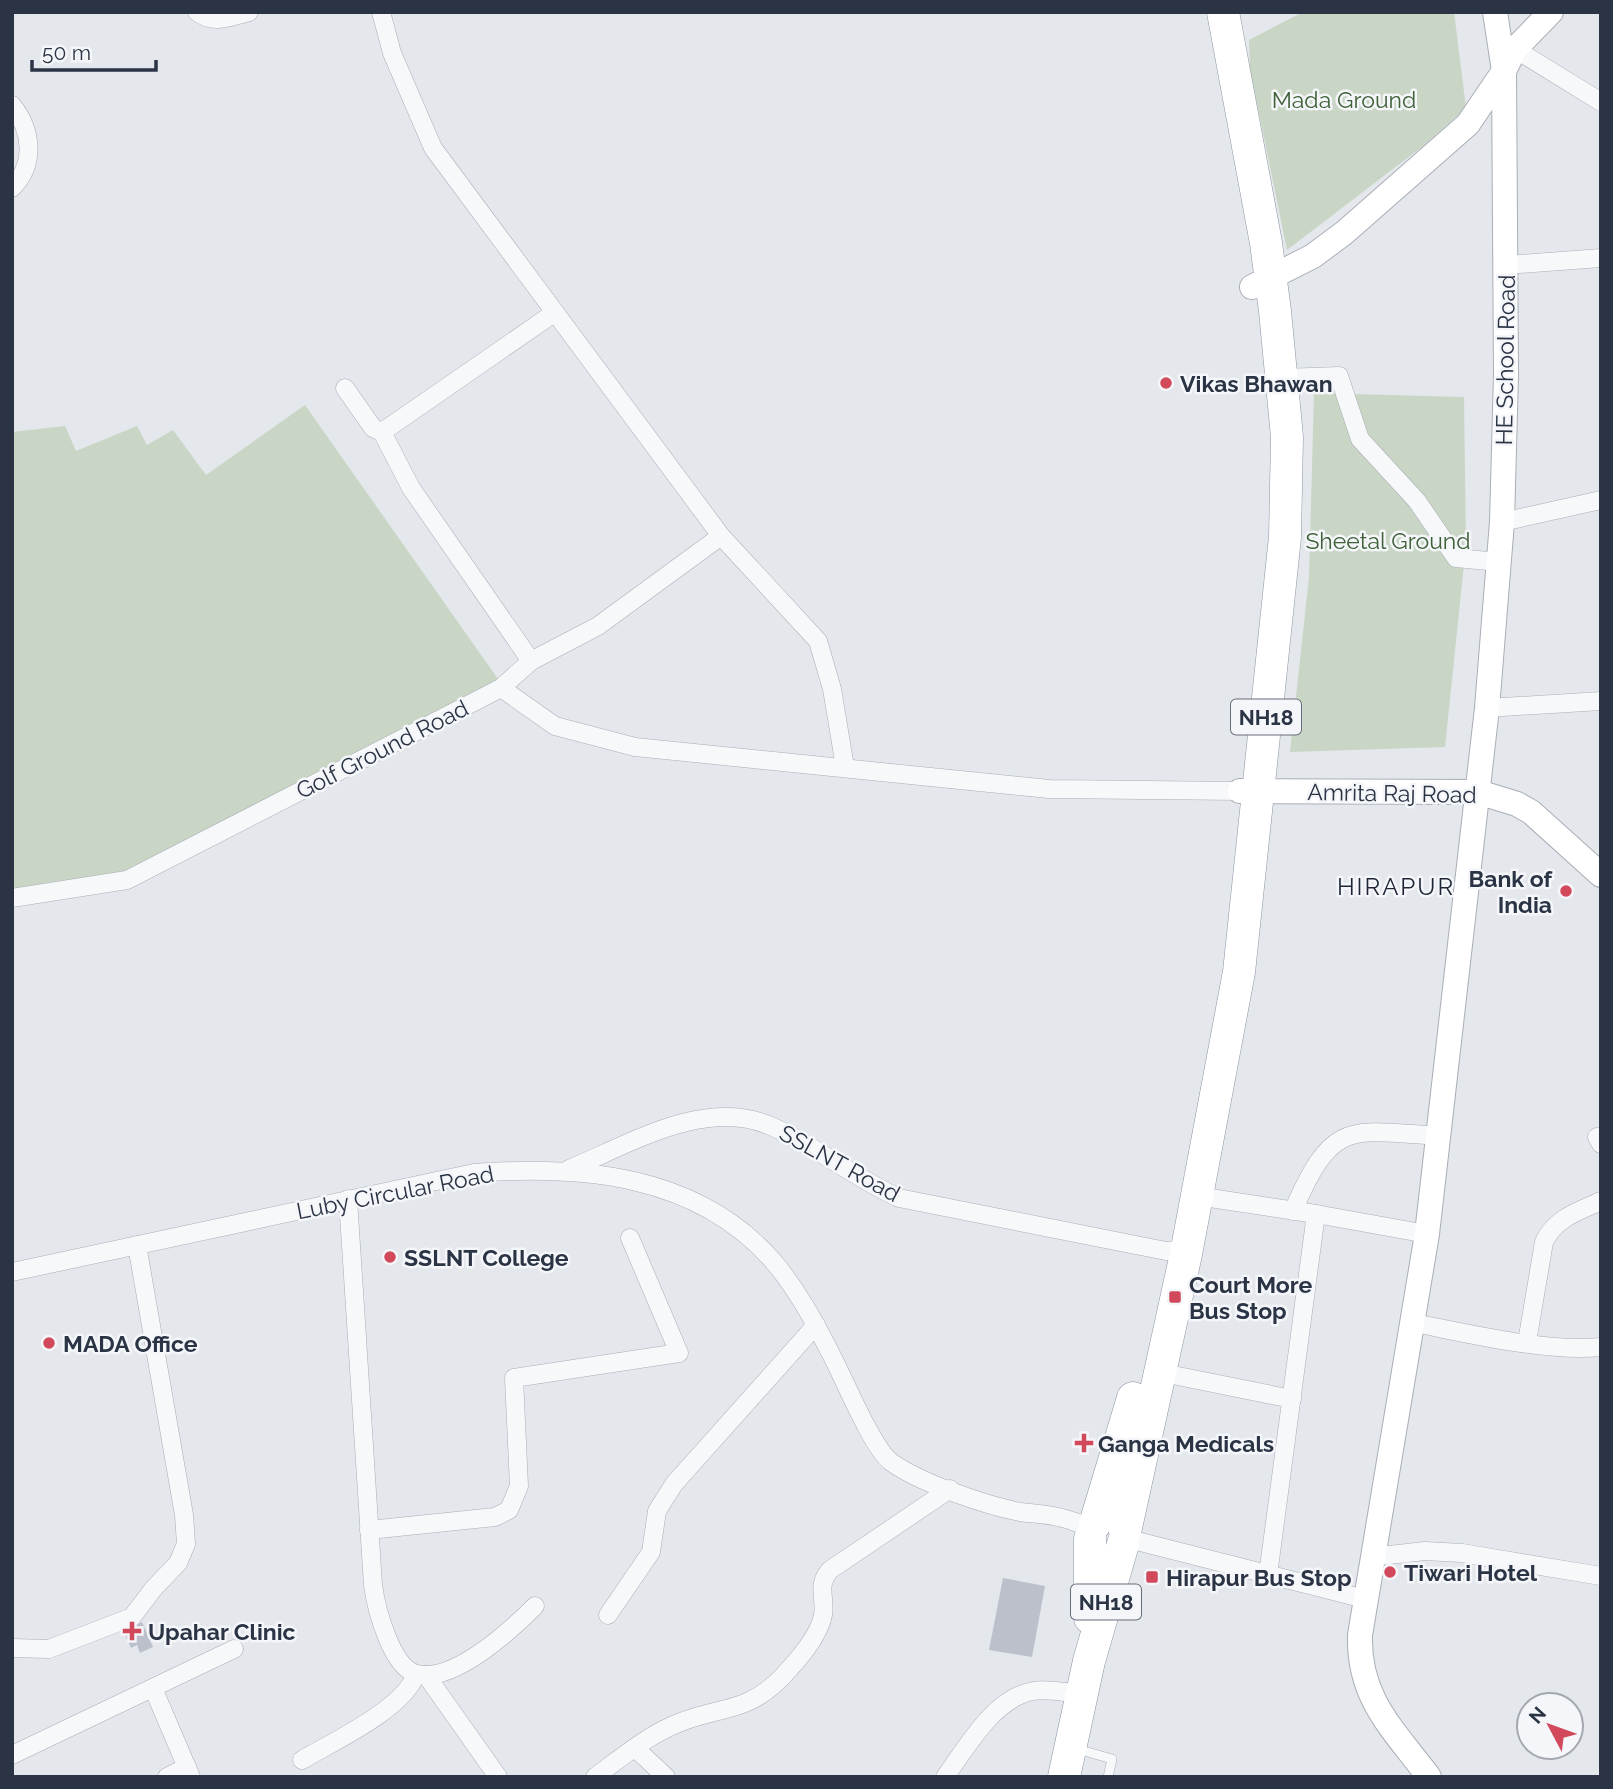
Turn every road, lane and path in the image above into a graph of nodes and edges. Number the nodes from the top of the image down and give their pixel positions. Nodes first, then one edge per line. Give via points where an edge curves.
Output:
1 (197, 12) edge
2 (249, 12) edge
3 (381, 12) edge
4 (1203, 12) edge
5 (1223, 12) edge
6 (1495, 12) edge
7 (1551, 12) edge
8 (1510, 60) junction
9 (1601, 102) edge
10 (12, 105) edge
11 (12, 188) edge
12 (1601, 258) edge
13 (1506, 265) junction
14 (1262, 283) junction
15 (554, 313) junction
16 (1283, 378) junction
17 (345, 388) dead end
18 (382, 432) junction
19 (1601, 500) edge
20 (1502, 522) junction
21 (721, 536) junction
22 (1499, 562) junction
23 (531, 661) junction
24 (501, 688) junction
25 (1601, 701) edge
26 (1487, 708) junction
27 (845, 767) junction
28 (1249, 791) junction
29 (1478, 792) junction
30 (1601, 875) edge
31 (12, 898) edge
32 (1440, 1136) junction
33 (562, 1171) junction
34 (1197, 1196) junction
35 (348, 1199) junction
36 (1601, 1201) edge
37 (1293, 1211) junction
38 (1316, 1214) junction
39 (1427, 1234) junction
40 (630, 1238) dead end
41 (136, 1245) junction
42 (1176, 1250) junction
43 (12, 1272) edge
44 (1414, 1323) junction
45 (816, 1325) junction
46 (1527, 1342) junction
47 (1601, 1347) edge
48 (1158, 1372) junction
49 (1292, 1399) junction
50 (950, 1489) junction
51 (369, 1530) junction
52 (1108, 1534) junction
53 (1371, 1557) junction
54 (1268, 1575) junction
55 (1601, 1576) edge
56 (1365, 1599) junction
57 (535, 1606) dead end
58 (608, 1615) dead end
59 (12, 1648) edge
60 (234, 1650) dead end
61 (421, 1674) junction
62 (152, 1688) junction
63 (1082, 1694) junction
64 (635, 1748) junction
65 (12, 1755) edge
66 (302, 1760) dead end
67 (1067, 1762) edge
68 (189, 1772) edge
69 (167, 1777) edge
70 (498, 1777) edge
71 (595, 1777) edge
72 (666, 1777) edge
73 (945, 1777) edge
74 (1108, 1777) edge
75 (1429, 1777) edge

1 - 2 street via 219,20
3 - 15 street via 392,53 433,148
4 - 14 highway, NH18
5 - 14 highway, NH18
6 - 8 street, HE School Road
7 - 8 street
8 - 9 street
8 - 13 street, HE School Road
8 - 14 street via 1468,124 1425,163 1313,256
10 - 11 street via 30,138 29,160
12 - 13 street
13 - 20 street, HE School Road
14 - 16 highway, NH18
14 - 28 highway, NH18 via 1269,513
15 - 18 street
15 - 21 street
16 - 22 street via 1339,376 1360,439 1417,501 1456,558
16 - 28 highway, NH18 via 1285,537
17 - 18 street via 373,428
18 - 23 street via 411,488
19 - 20 street
20 - 22 street, HE School Road
21 - 23 street, Golf Ground Road via 598,626
21 - 27 street via 818,641 832,689
22 - 26 street, HE School Road
23 - 24 street, Golf Ground Road
24 - 27 street via 555,726 635,747
24 - 31 street, Golf Ground Road via 127,880
25 - 26 street
26 - 29 street, HE School Road
27 - 28 street via 1049,789
28 - 29 street, Amrita Raj Road
28 - 34 highway, NH18 via 1239,972
28 - 42 highway, NH18
29 - 30 street, Amrita Raj Road via 1531,812
29 - 32 street, HE School Road
32 - 37 street via 1361,1131 1339,1139 1308,1176
32 - 39 street, HE School Road
33 - 35 street, Luby Circular Road via 474,1173
33 - 42 street, SSLNT Road via 693,1120 748,1118 782,1132 899,1198
33 - 45 street, Luby Circular Road via 605,1173 643,1182 716,1213 772,1260
34 - 37 street
34 - 42 highway, NH18
35 - 41 street, Luby Circular Road
35 - 51 street
36 - 46 street via 1549,1231
37 - 38 street
38 - 39 street
38 - 49 street
39 - 44 street, HE School Road
40 - 51 street via 679,1353 514,1378 519,1486 509,1510 495,1517
41 - 43 street, Luby Circular Road
41 - 59 street via 186,1544 178,1563 125,1622 49,1649
42 - 48 highway, NH18
42 - 52 highway, NH18 via 1130,1409
44 - 46 street
44 - 53 street, HE School Road
45 - 50 street, Luby Circular Road via 890,1461
45 - 58 street via 674,1484 657,1511 651,1552
46 - 47 street
48 - 49 street
48 - 52 highway, NH18
49 - 54 street
50 - 52 street, Luby Circular Road via 983,1503 1062,1517
50 - 64 street via 830,1570 820,1587 823,1616 817,1630 765,1693 728,1711 681,1722
51 - 61 street via 382,1626 407,1668
52 - 54 street, Luby Circular Road
52 - 63 highway, NH18
53 - 55 street via 1462,1553
53 - 56 street, HE School Road
54 - 56 street, Luby Circular Road
56 - 75 street, HE School Road via 1360,1650 1364,1682
57 - 61 street via 480,1654 451,1668
60 - 62 street
61 - 66 street via 386,1709
61 - 70 street
62 - 65 street
62 - 68 street
63 - 67 highway, NH18
63 - 73 street via 1035,1690 1014,1696 992,1716
64 - 71 street
64 - 72 street
67 - 74 lane via 1112,1759
68 - 69 street

